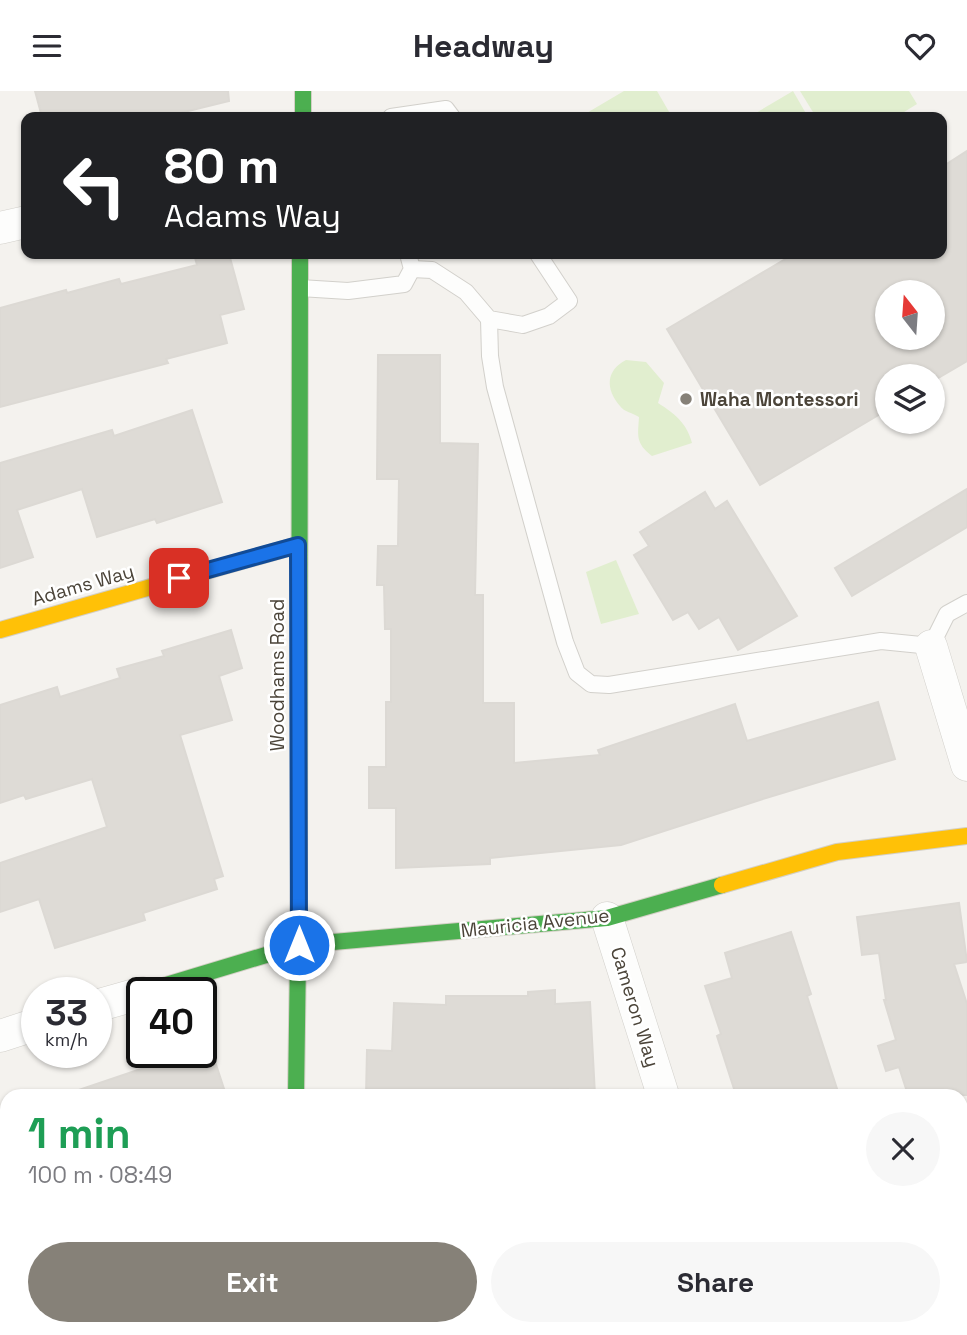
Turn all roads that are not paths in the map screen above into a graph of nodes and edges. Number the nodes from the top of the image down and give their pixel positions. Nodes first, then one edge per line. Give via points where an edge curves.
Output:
1 (303, 91) edge
2 (303, 112) edge
3 (425, 112) edge
4 (448, 112) edge
5 (21, 223) edge
6 (0, 228) edge
7 (300, 259) edge
8 (541, 259) edge
9 (410, 261) edge
10 (300, 288) junction
11 (489, 319) junction
12 (298, 545) junction
13 (967, 603) edge
14 (0, 631) edge
15 (931, 646) junction
16 (967, 765) edge
17 (967, 836) edge
18 (607, 918) junction
19 (299, 945) junction
20 (192, 977) edge
21 (21, 1029) edge
22 (0, 1035) edge
23 (296, 1089) edge
24 (661, 1089) edge

1 - 2 street
3 - 4 lane
5 - 6 street
7 - 10 street, Woodhams Road
8 - 11 lane via 569,301 549,316 523,325
9 - 10 lane via 404,285 348,291
9 - 11 lane via 466,292
10 - 12 street, Woodhams Road
11 - 15 lane via 495,387 565,642 577,673 591,684 609,685 881,641
12 - 14 street, Adams Way
12 - 19 street, Woodhams Road
13 - 15 lane via 947,614
15 - 16 street
17 - 18 street, Mauricia Avenue via 837,852
18 - 19 street, Mauricia Avenue
18 - 24 street, Cameron Way
19 - 20 street, Mauricia Avenue
19 - 23 street, Woodhams Road
21 - 22 street

